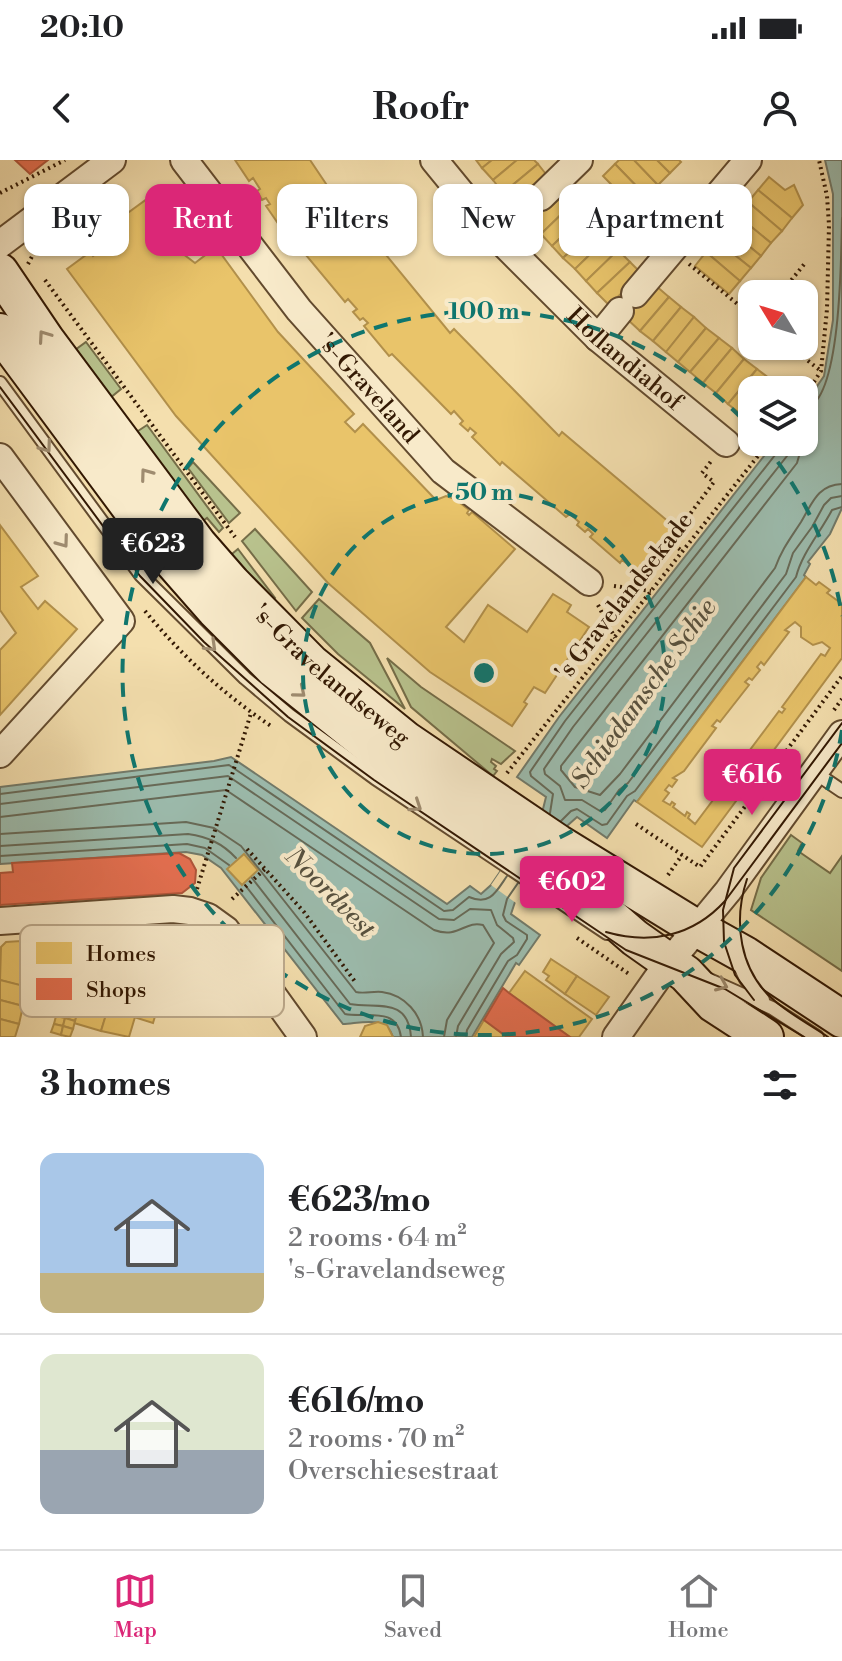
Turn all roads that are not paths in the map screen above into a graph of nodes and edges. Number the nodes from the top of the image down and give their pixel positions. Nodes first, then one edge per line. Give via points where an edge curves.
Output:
1 (112, 160) edge
2 (184, 160) edge
3 (434, 160) edge
4 (579, 160) edge
5 (748, 160) edge
6 (454, 184) edge
7 (543, 194) edge
8 (6, 240) edge
9 (516, 256) edge
10 (0, 272) edge
11 (0, 332) edge
12 (598, 338) junction
13 (0, 383) edge
14 (726, 443) road end
15 (0, 457) edge
16 (589, 582) road end
17 (842, 734) edge
18 (0, 754) edge
19 (814, 772) junction
20 (842, 791) edge
21 (530, 855) junction
22 (0, 921) edge
23 (219, 925) edge
24 (697, 929) junction
25 (733, 948) junction
26 (660, 975) junction
27 (284, 1011) edge
28 (842, 1019) edge
29 (769, 1022) edge
30 (303, 1037) edge
31 (616, 1037) edge
32 (817, 1037) edge

1 - 8 street
2 - 16 street, 's-Graveland via 299,310 443,471
3 - 6 street, Hollandiahof
4 - 7 street
5 - 12 street
9 - 12 street, Hollandiahof
21 -> 10 main road, 's-Gravelandseweg via 406,740 281,635 198,544
11 -> 21 main road, 's-Gravelandseweg via 158,545 245,641 342,725
12 - 14 street, Hollandiahof
13 -> 21 lane via 141,575 205,641 289,715
15 -> 18 street via 121,621
17 - 19 street
19 - 20 lane
19 - 24 street
21 - 24 main road
21 - 26 main road
22 - 23 street via 173,909
24 - 25 main road
24 - 26 street
25 - 28 main road
25 - 29 lane
26 -> 29 lane
26 - 29 main road via 686,974 714,1004
26 - 31 street
27 - 30 street
29 - 32 lane

